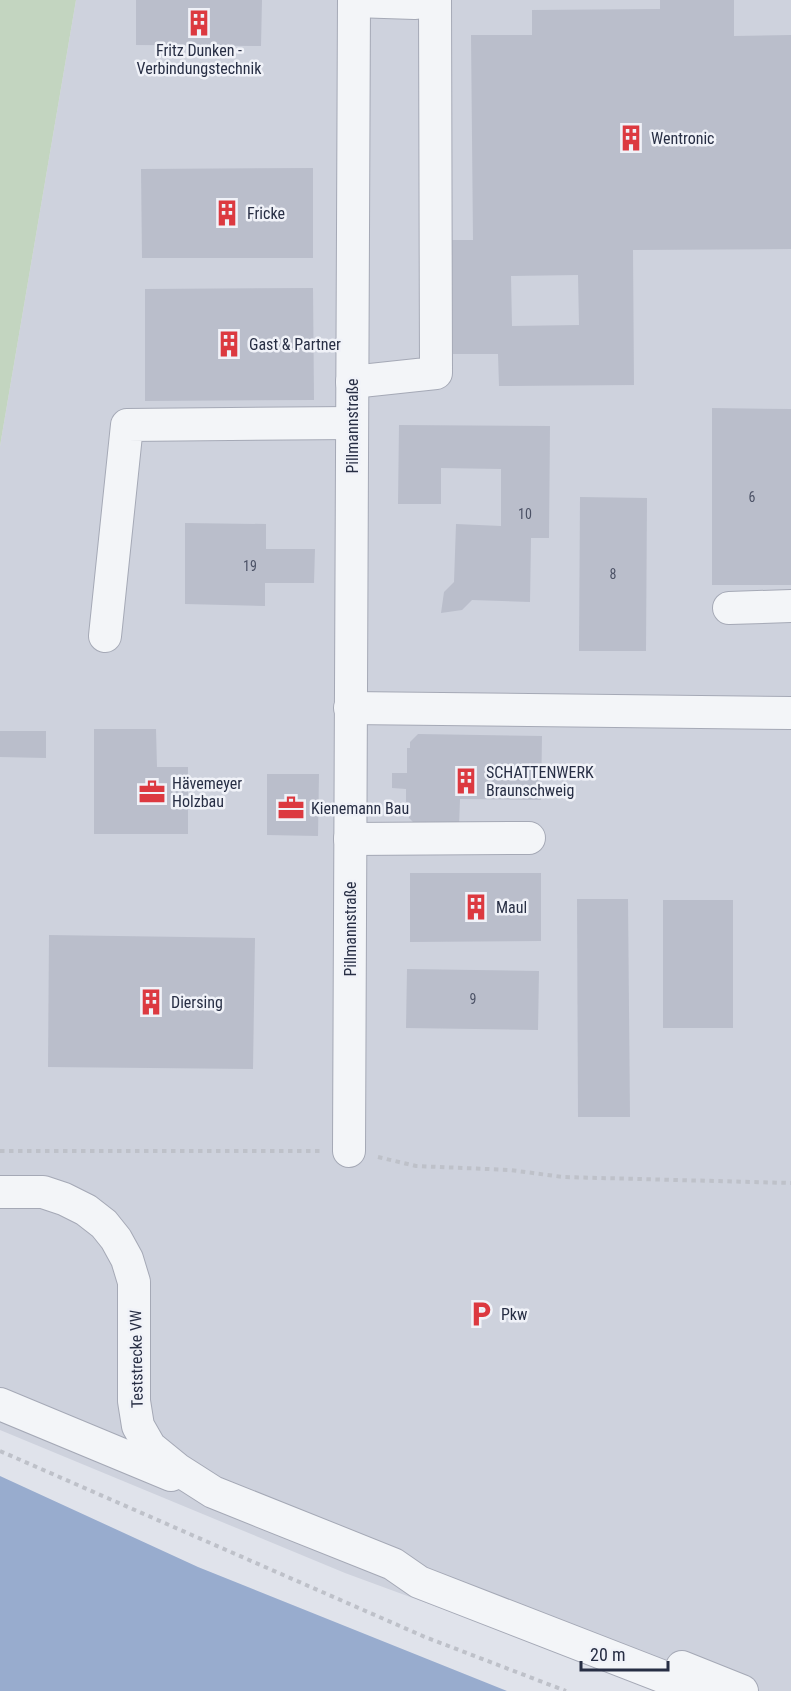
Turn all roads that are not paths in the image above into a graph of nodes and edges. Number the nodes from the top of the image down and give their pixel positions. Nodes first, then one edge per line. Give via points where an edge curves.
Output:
1 (418, 0) edge
2 (435, 0) edge
3 (354, 1) edge
4 (352, 382) junction
5 (351, 423) junction
6 (791, 606) edge
7 (729, 608) dead end
8 (105, 636) dead end
9 (350, 708) junction
10 (791, 713) edge
11 (530, 838) dead end
12 (350, 839) junction
13 (349, 1150) road end
14 (0, 1192) edge
15 (0, 1404) edge
16 (393, 1564) junction
17 (700, 1691) edge
18 (742, 1691) edge

1 - 3 street
2 - 4 street via 436,373
3 - 4 street, Pillmannstraße
4 - 5 street, Pillmannstraße
5 - 8 street via 127,426
5 - 9 street, Pillmannstraße
6 - 7 street
9 - 10 street
9 - 12 street, Pillmannstraße
11 - 12 street
12 - 13 street, Pillmannstraße
14 - 16 street, Teststrecke VW via 43,1192 86,1210 104,1224 128,1259 134,1282 134,1401 138,1426 150,1447 213,1492
15 - 16 street, Teststrecke VW
16 - 17 street, Teststrecke VW via 419,1582
16 - 18 street, Teststrecke VW via 419,1563 446,1571

